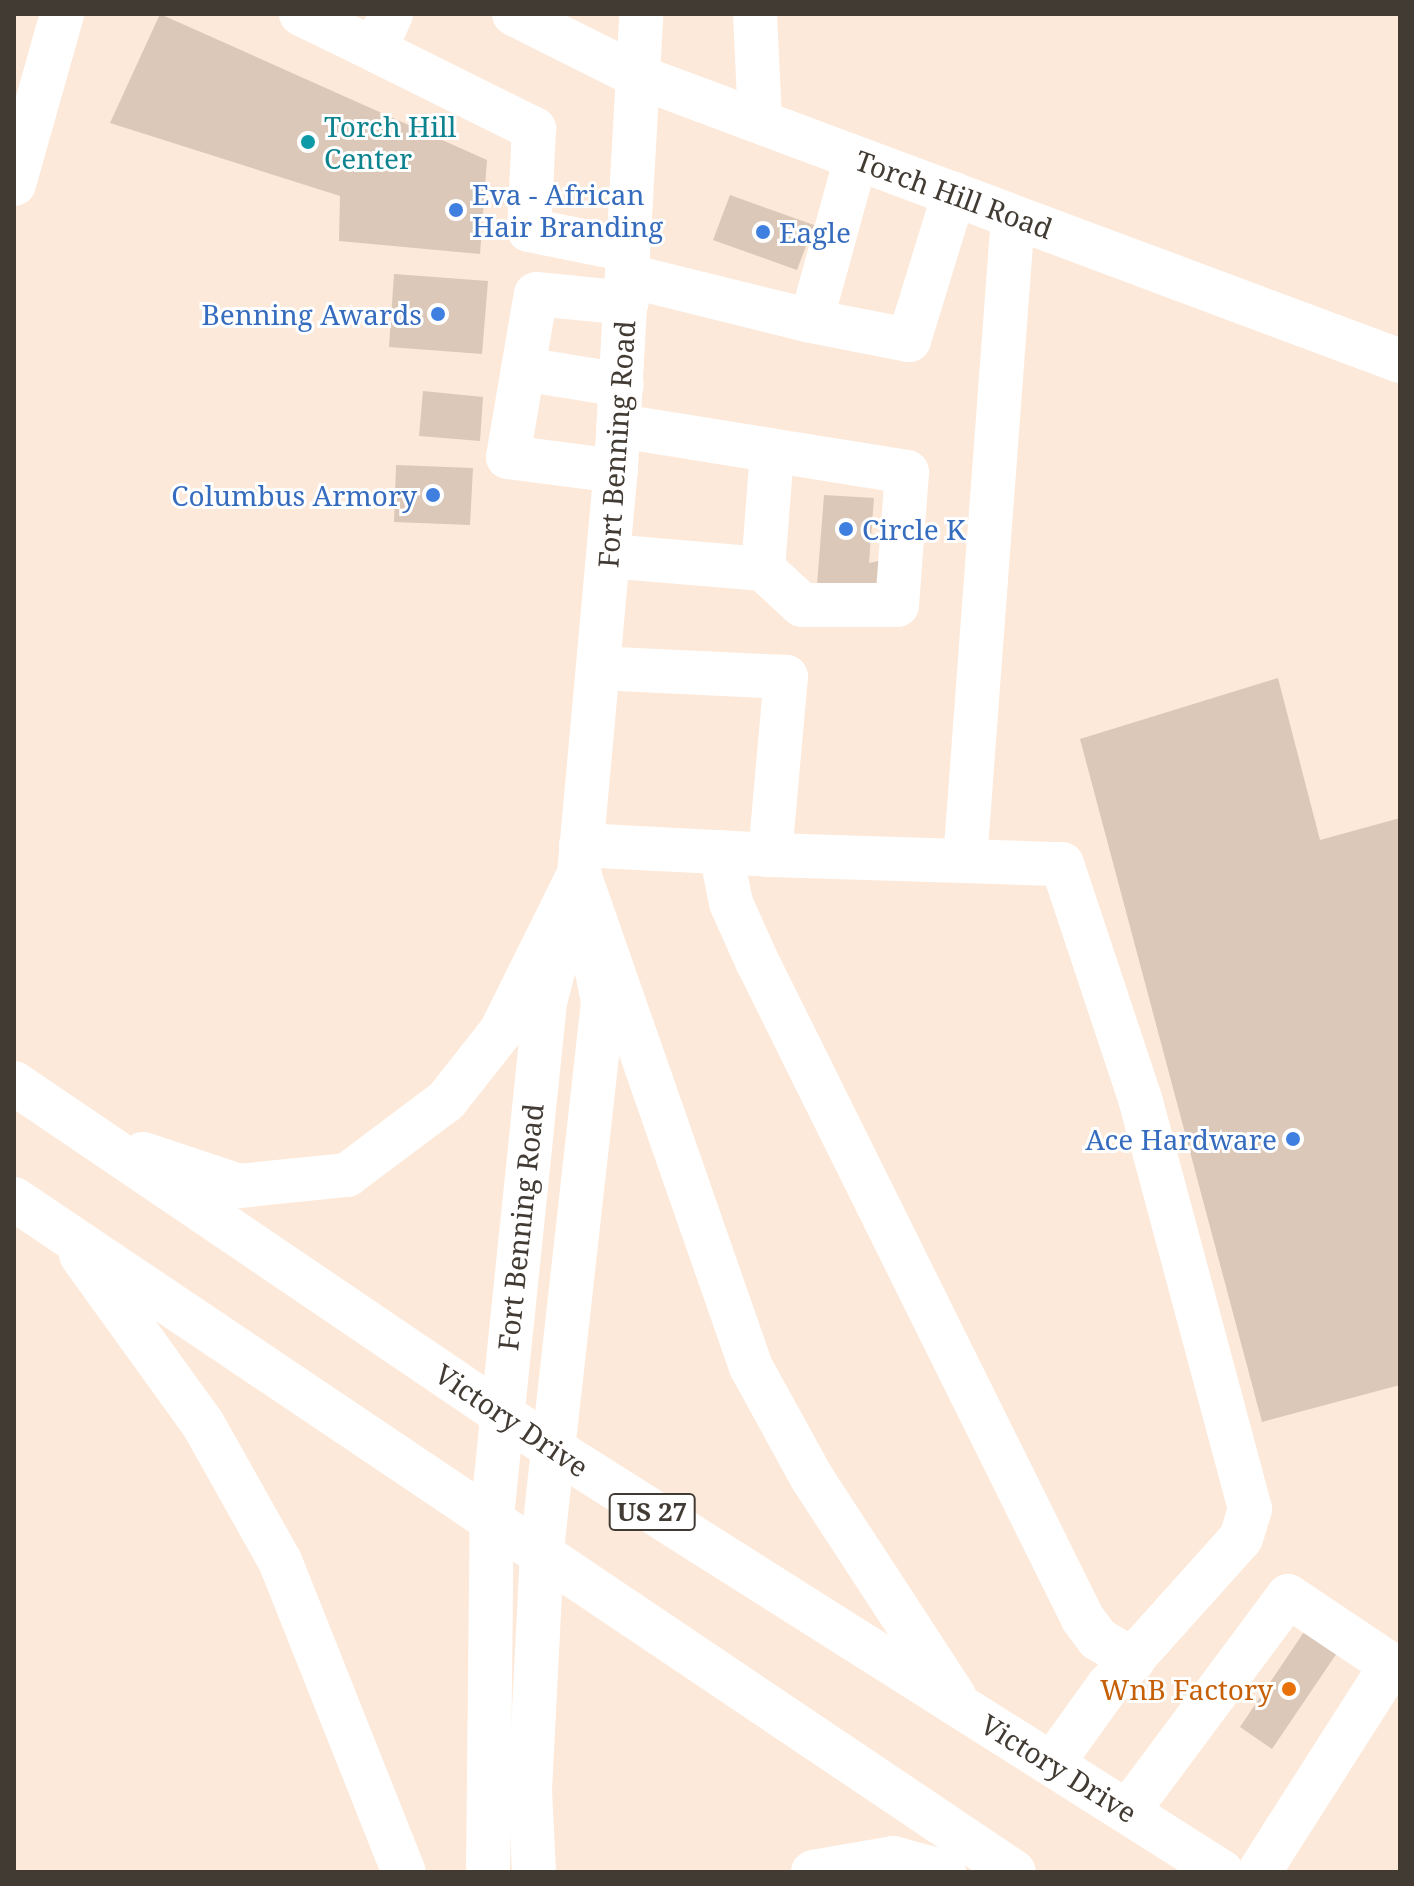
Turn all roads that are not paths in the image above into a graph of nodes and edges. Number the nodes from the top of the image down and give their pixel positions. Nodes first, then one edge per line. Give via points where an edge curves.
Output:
1 (62, 14) edge
2 (301, 14) edge
3 (514, 14) edge
4 (641, 14) edge
5 (755, 14) edge
6 (383, 32) edge
7 (642, 78) junction
8 (760, 121) junction
9 (856, 158) junction
10 (14, 184) edge
11 (954, 194) junction
12 (1013, 217) junction
13 (628, 276) junction
14 (811, 321) junction
15 (1400, 361) edge
16 (523, 369) junction
17 (620, 406) junction
18 (772, 451) junction
19 (616, 471) junction
20 (608, 556) junction
21 (763, 569) junction
22 (598, 668) junction
23 (721, 852) junction
24 (770, 855) junction
25 (580, 860) junction
26 (965, 861) junction
27 (14, 1083) edge
28 (92, 1137) junction
29 (14, 1199) edge
30 (66, 1234) junction
31 (500, 1412) junction
32 (555, 1450) junction
33 (492, 1516) junction
34 (542, 1549) junction
35 (1133, 1660) junction
36 (962, 1708) junction
37 (1052, 1764) junction
38 (1128, 1811) junction
39 (404, 1872) edge
40 (488, 1872) edge
41 (534, 1872) edge
42 (813, 1872) edge
43 (944, 1872) edge
44 (1014, 1872) edge
45 (1222, 1872) edge
46 (1259, 1872) edge

1 - 10 main road
2 - 6 main road
3 - 7 main road, Torch Hill Road
4 - 7 main road, Fort Benning Road
5 - 8 main road
6 - 13 main road via 534,129 529,230
7 - 8 main road, Torch Hill Road
7 - 13 main road, Fort Benning Road
8 - 9 main road, Torch Hill Road
9 - 11 main road, Torch Hill Road
9 - 14 main road
11 - 12 main road, Torch Hill Road
11 - 14 main road via 909,340
12 - 15 main road, Torch Hill Road
12 - 26 main road
13 - 14 main road
13 - 16 main road via 536,294
13 - 17 main road, Fort Benning Road
16 - 17 main road
16 - 19 main road via 508,457
17 - 18 main road
17 - 19 main road, Fort Benning Road
18 - 21 main road
18 - 21 main road via 907,472 897,605 802,605
19 - 20 main road, Fort Benning Road
20 - 21 main road
20 - 22 main road, Fort Benning Road
22 - 24 main road via 786,677
22 - 25 main road, Fort Benning Road
23 - 24 main road
23 - 25 main road
23 - 35 main road via 731,903 757,961 1083,1619 1098,1639
24 - 26 main road
25 - 28 main road via 501,1031 446,1101 347,1175 239,1186
25 - 31 main road, Fort Benning Road via 545,1002
25 - 32 main road, Fort Benning Road via 603,1002
25 - 36 main road via 751,1367 812,1478
26 - 35 main road via 1062,864 1143,1109 1250,1509 1241,1538
27 - 28 main road, Victory Drive / US 27
28 - 31 main road, Victory Drive / US 27
29 - 30 main road
30 - 33 main road
30 - 39 main road via 203,1424 280,1561
31 - 32 main road, Victory Drive / US 27
31 - 33 main road, Fort Benning Road
32 - 34 main road, Fort Benning Road
32 - 36 main road, Victory Drive / US 27
33 - 34 main road
33 - 40 main road, Fort Benning Road
34 - 41 main road, Fort Benning Road via 530,1790
34 - 44 main road
35 - 37 main road
36 - 37 main road, Victory Drive / US 27
37 - 38 main road, Victory Drive / US 27
38 - 45 main road, Victory Drive / US 27
38 - 46 main road via 1288,1596 1391,1665
42 - 43 main road via 893,1858

